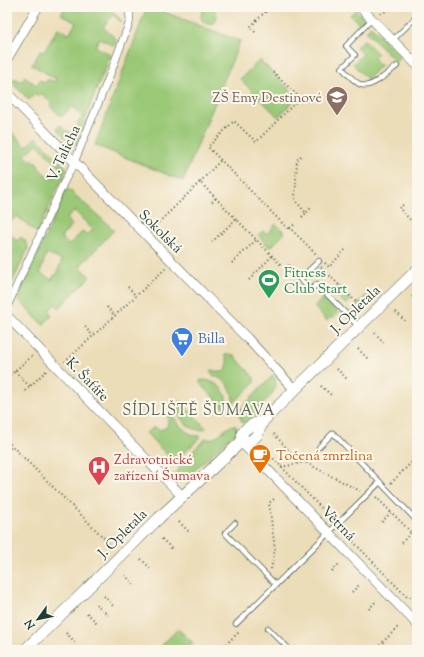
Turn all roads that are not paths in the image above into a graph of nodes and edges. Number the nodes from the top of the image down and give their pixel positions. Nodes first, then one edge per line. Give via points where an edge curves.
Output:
1 (38, 7) edge
2 (129, 7) edge
3 (360, 7) edge
4 (417, 16) edge
5 (376, 17) junction
6 (393, 40) junction
7 (7, 59) edge
8 (417, 65) edge
9 (397, 66) dead end
10 (7, 94) edge
11 (74, 163) junction
12 (318, 262) road end
13 (289, 268) road end
14 (417, 270) edge
15 (300, 279) junction
16 (7, 307) edge
17 (7, 316) edge
18 (359, 327) junction
19 (294, 389) junction
20 (242, 441) junction
21 (319, 447) dead end
22 (380, 482) junction
23 (182, 496) junction
24 (417, 522) edge
25 (235, 523) dead end
26 (329, 533) junction
27 (276, 585) junction
28 (236, 624) dead end
29 (417, 624) edge
30 (268, 628) dead end
31 (25, 650) edge
32 (290, 650) edge

1 - 7 street
2 - 11 street, V. Talicha via 130,21
3 - 5 street
4 - 6 lane
5 - 6 street
5 - 9 lane via 346,46 355,55 342,68 363,86 372,84
6 - 8 street
10 - 11 street, Sokolská
11 - 16 street, V. Talicha
11 - 19 street, Sokolská
12 - 15 lane
13 - 15 lane
14 - 18 street, J. Opletala
15 - 18 lane via 311,290 317,284
17 - 23 street, K. Šafáře
18 - 19 street, J. Opletala
19 - 20 street, J. Opletala via 263,421 248,426 242,433
20 - 23 street, J. Opletala
20 - 26 street, Větrná
21 - 22 lane via 333,433
22 - 24 lane
22 - 26 lane
23 - 31 street, J. Opletala
25 - 27 lane via 225,533
26 - 27 lane
26 - 29 street, Větrná
27 - 28 lane
30 - 32 lane

